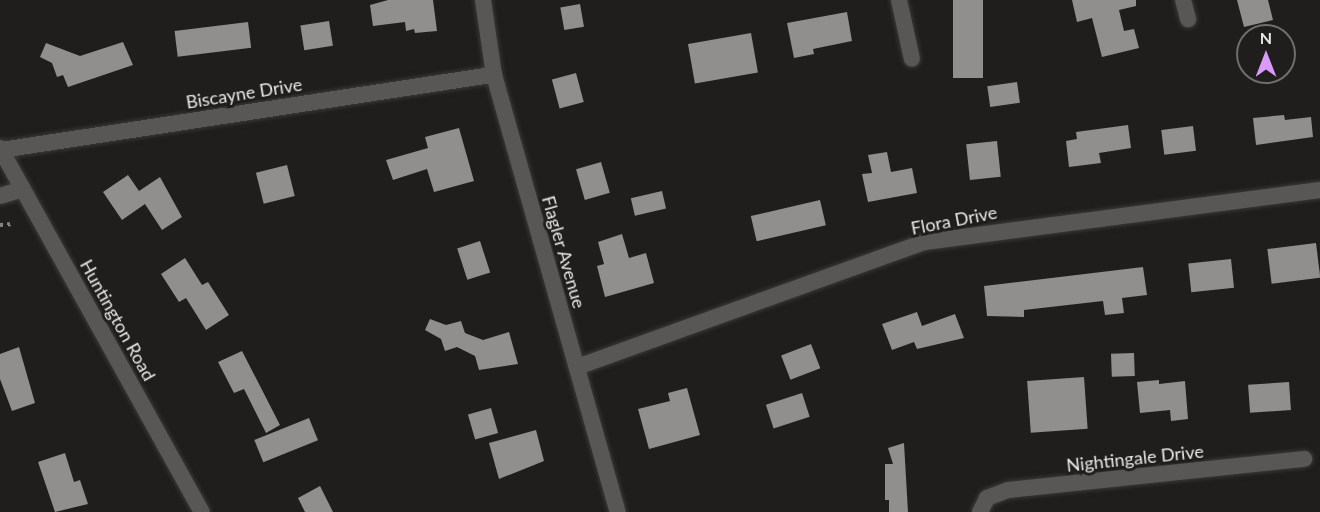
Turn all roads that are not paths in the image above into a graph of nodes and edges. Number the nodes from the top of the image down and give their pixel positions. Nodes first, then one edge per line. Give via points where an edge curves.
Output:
1 (483, 0) edge
2 (899, 0) edge
3 (1183, 0) edge
4 (1188, 19) dead end
5 (912, 59) dead end
6 (494, 75) junction
7 (1, 148) edge
8 (23, 189) junction
9 (1320, 190) edge
10 (0, 196) edge
11 (577, 367) junction
12 (1304, 459) dead end
13 (202, 512) edge
14 (618, 512) edge
15 (981, 512) edge

1 - 6 street, Flagler Avenue
2 - 5 street
3 - 4 street
6 - 7 street, Biscayne Drive
6 - 11 street, Flagler Avenue
7 - 8 street, Huntington Road
8 - 10 street
8 - 13 street, Huntington Road
9 - 11 street, Flora Drive via 925,242
11 - 14 street, Flagler Avenue
12 - 15 street, Nightingale Drive via 1008,490 987,498

